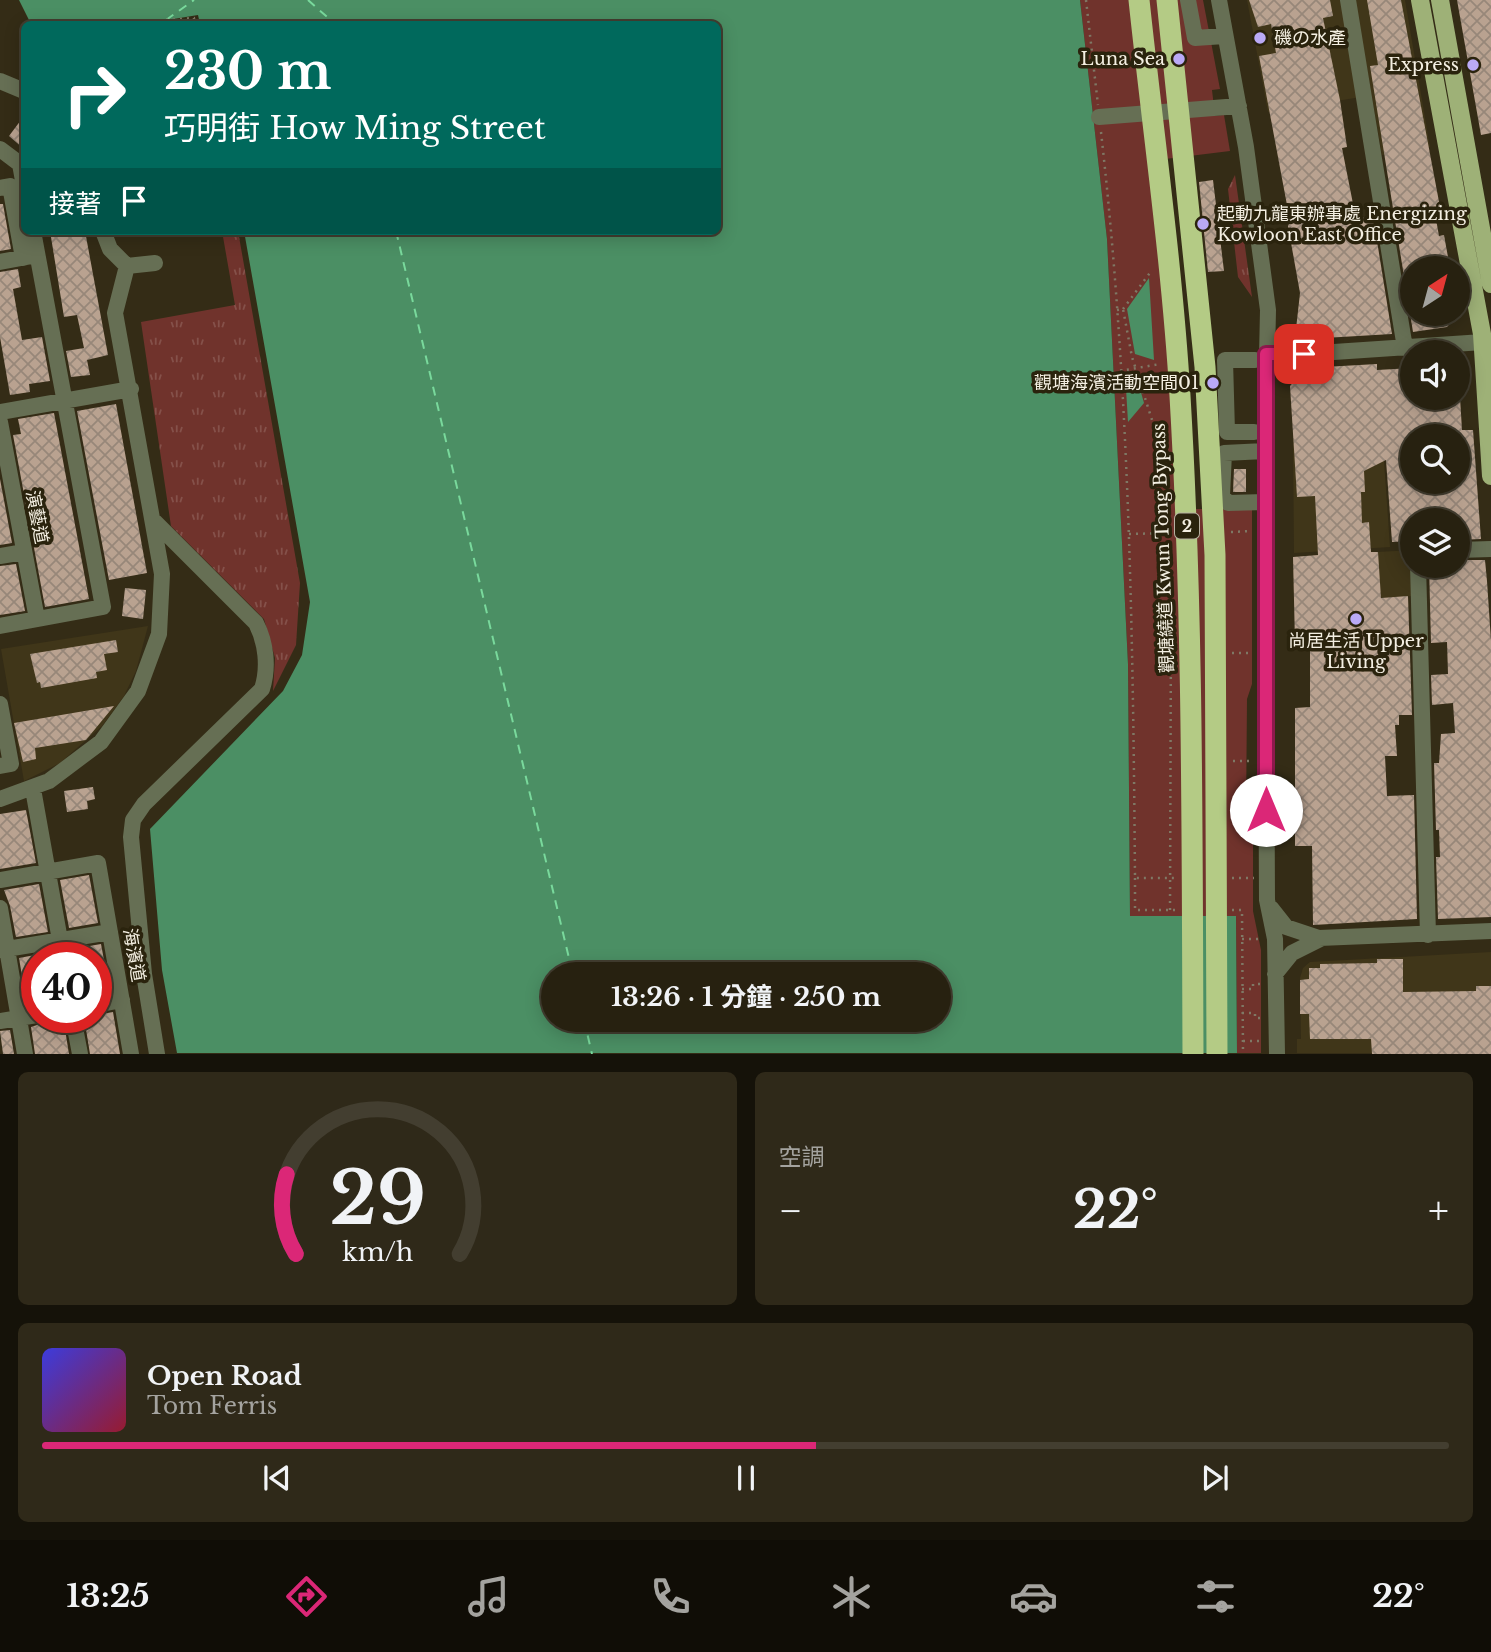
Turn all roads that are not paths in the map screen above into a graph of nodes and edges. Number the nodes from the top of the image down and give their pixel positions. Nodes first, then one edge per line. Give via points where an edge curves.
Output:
1 (1139, 0) edge
2 (1167, 0) edge
3 (1188, 0) edge
4 (1219, 0) edge
5 (1348, 0) edge
6 (1419, 0) edge
7 (1440, 0) edge
8 (1224, 36) junction
9 (0, 81) edge
10 (21, 90) edge
11 (1239, 106) junction
12 (1099, 117) road end
13 (0, 149) edge
14 (21, 170) edge
15 (0, 188) edge
16 (21, 225) edge
17 (24, 235) edge
18 (33, 235) edge
19 (105, 235) edge
20 (30, 257) junction
21 (0, 262) edge
22 (155, 262) dead end
23 (127, 266) junction
24 (1491, 284) edge
25 (1404, 340) edge
26 (1483, 342) junction
27 (1470, 343) edge
28 (1400, 348) edge
29 (1261, 357) junction
30 (131, 388) junction
31 (64, 401) junction
32 (0, 412) edge
33 (0, 422) edge
34 (1254, 432) dead end
35 (1265, 451) junction
36 (1491, 475) edge
37 (6, 485) edge
38 (1265, 502) junction
39 (153, 520) junction
40 (1491, 549) edge
41 (1470, 550) edge
42 (24, 552) junction
43 (0, 556) edge
44 (1418, 578) edge
45 (37, 619) junction
46 (0, 626) edge
47 (0, 704) edge
48 (6, 765) edge
49 (33, 789) junction
50 (0, 799) edge
51 (47, 872) junction
52 (0, 880) edge
53 (1267, 900) junction
54 (0, 908) edge
55 (1491, 931) edge
56 (110, 932) junction
57 (1428, 934) junction
58 (1326, 938) junction
59 (60, 940) junction
60 (4, 950) edge
61 (1270, 979) junction
62 (122, 1000) junction
63 (112, 1002) edge
64 (19, 1018) junction
65 (0, 1021) edge
66 (76, 1033) edge
67 (26, 1054) edge
68 (80, 1054) edge
69 (131, 1054) edge
70 (157, 1054) edge
71 (1193, 1054) edge
72 (1217, 1054) edge
73 (1277, 1054) edge

1 - 71 highway, 觀塘繞道 Kwun Tong Bypass / 2, bridge via 1169,247 1187,524
2 - 72 highway, 2, bridge via 1205,367 1215,555
3 - 8 street via 1195,38
4 - 8 street
5 - 25 street
6 - 26 main road
7 - 24 main road
8 - 11 street
9 - 10 street
11 - 12 street
11 - 29 street via 1268,310
13 - 14 street
15 - 16 street via 10,186
17 - 20 street
18 - 20 street
19 - 23 street via 110,249
20 - 21 street
20 - 31 street
22 - 23 street
23 - 30 street via 115,313
26 - 27 street
26 - 36 main road
28 - 29 street
29 - 34 street via 1225,360 1227,432
29 - 35 street
30 - 31 street
30 - 39 street
31 - 32 street
31 - 45 street via 103,607
33 - 37 street, 演藝道
35 - 38 street
35 - 38 street via 1224,453 1222,496 1228,503
37 - 42 street, 演藝道
38 - 53 street
39 - 49 street via 163,594 159,634 147,672 128,709 101,742
39 - 70 street via 256,623 267,668 262,689 133,820 144,974
40 - 41 street
42 - 43 street
42 - 45 street, 演藝道
44 - 57 street
45 - 46 street
47 - 48 street
49 - 50 street
49 - 51 street
51 - 52 street
51 - 56 street, 海濱道 via 99,863
51 - 59 street
53 - 58 street via 1286,927
53 - 61 street via 1275,939
54 - 60 street
55 - 57 street
56 - 59 street
56 - 62 street, 海濱道
57 - 58 street
58 - 61 street via 1298,948
59 - 60 street
60 - 64 street
61 - 73 street
62 - 63 street
62 - 69 street, 海濱道
64 - 65 street
64 - 67 street
66 - 68 street

